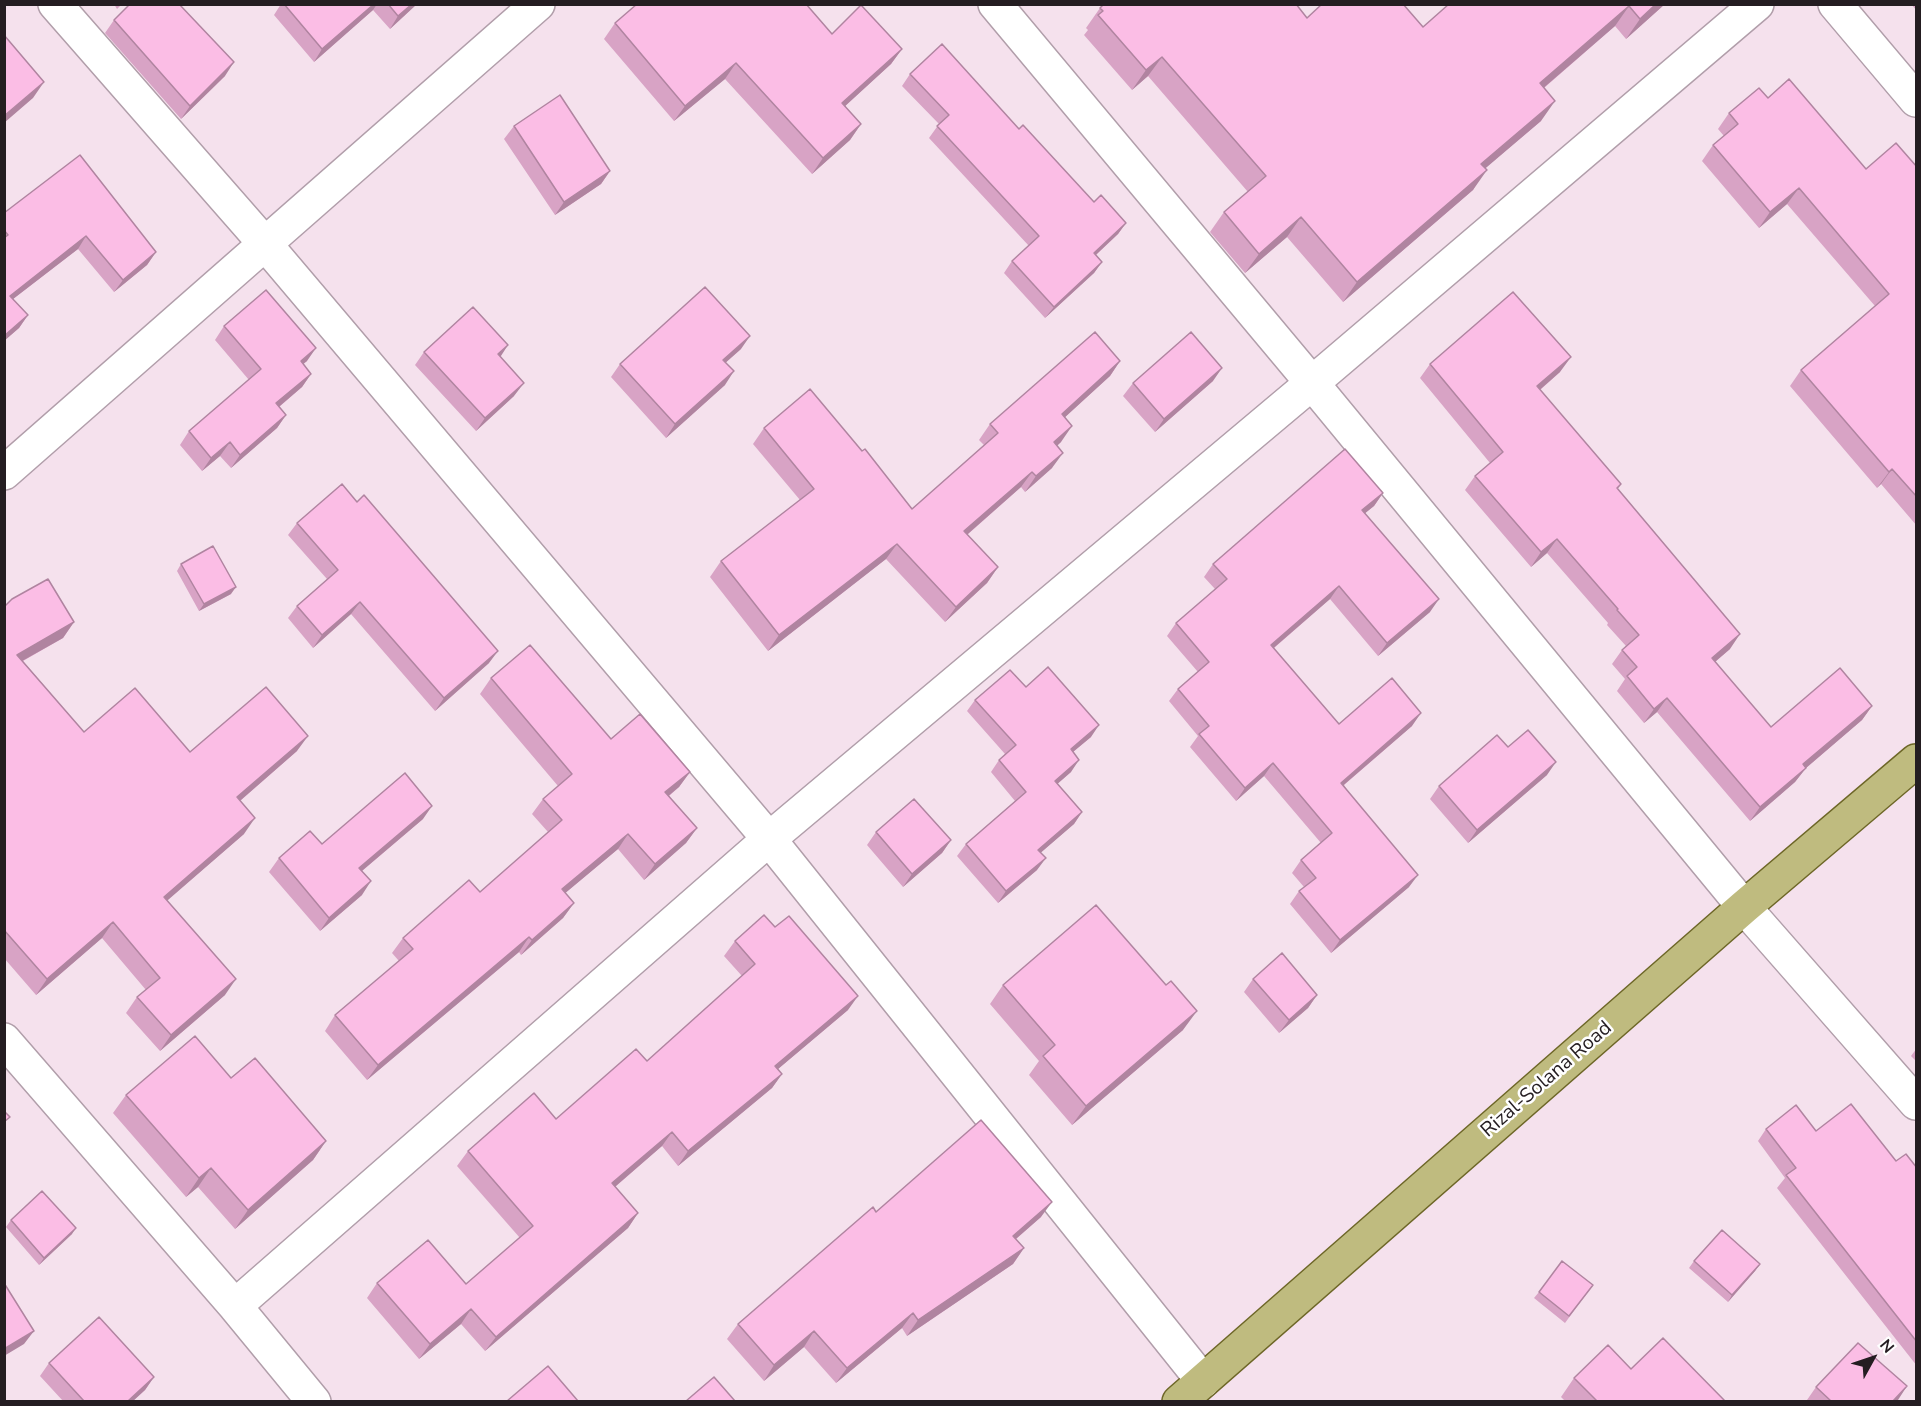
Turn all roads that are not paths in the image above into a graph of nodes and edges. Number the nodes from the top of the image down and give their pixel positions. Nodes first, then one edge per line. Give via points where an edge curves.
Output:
1 (55, 4) edge
2 (538, 4) edge
3 (994, 4) edge
4 (1757, 4) edge
5 (1834, 4) edge
6 (1917, 100) edge
7 (266, 245) junction
8 (1312, 383) junction
9 (4, 473) edge
10 (1917, 761) edge
11 (769, 839) junction
12 (1744, 907) junction
13 (4, 1040) edge
14 (1917, 1103) edge
15 (236, 1306) junction
16 (1191, 1391) edge
17 (314, 1401) edge

1 - 7 street
2 - 7 street
3 - 8 street
4 - 8 street
5 - 6 street
7 - 9 street
7 - 11 street
8 - 11 street
8 - 12 street
10 - 12 main road, Rizal-Solana Road
11 - 15 street
11 - 16 street
12 - 14 street
12 - 16 main road, Rizal-Solana Road
13 - 15 street
15 - 17 street

